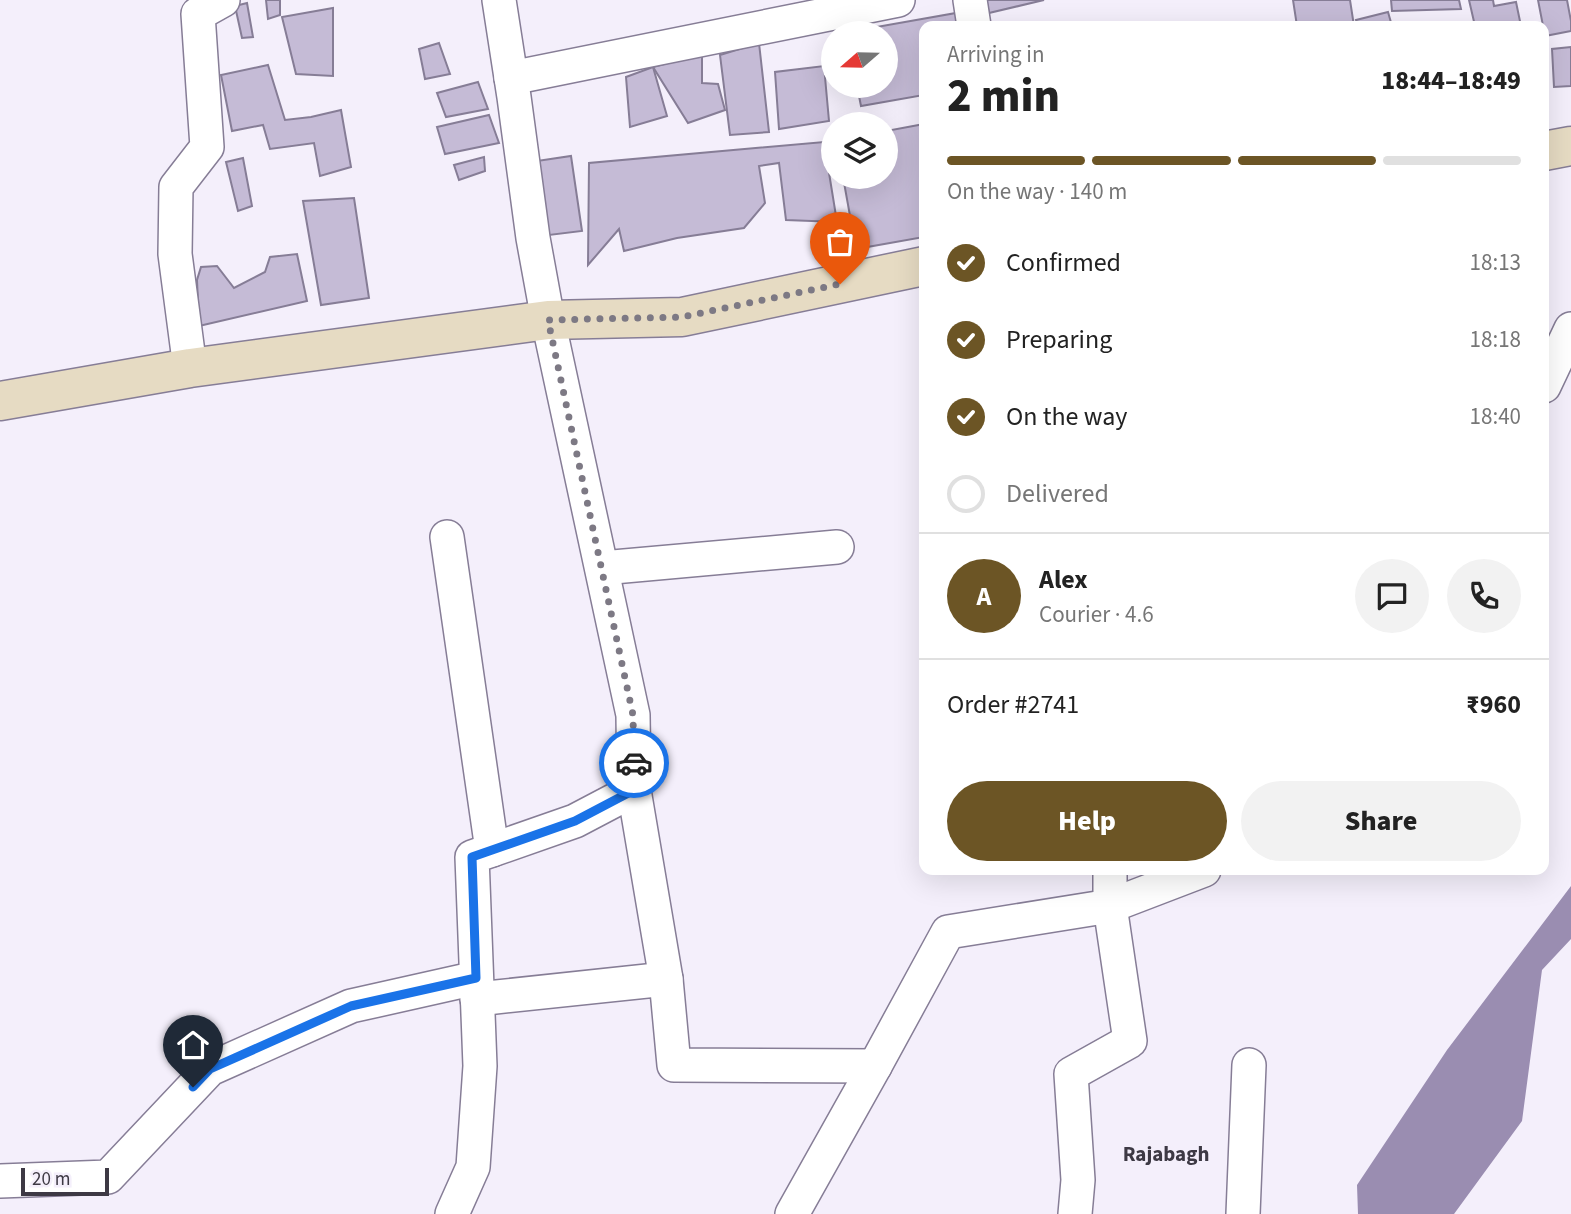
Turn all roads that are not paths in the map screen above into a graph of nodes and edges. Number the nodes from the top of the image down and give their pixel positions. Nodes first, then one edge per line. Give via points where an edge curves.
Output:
1 (499, 0) edge
2 (898, 0) edge
3 (970, 0) edge
4 (203, 5) edge
5 (973, 21) edge
6 (511, 78) junction
7 (1571, 146) edge
8 (1549, 150) edge
9 (919, 267) edge
10 (548, 320) junction
11 (1571, 329) edge
12 (190, 368) junction
13 (1549, 375) edge
14 (0, 401) edge
15 (447, 537) dead end
16 (837, 547) dead end
17 (603, 569) junction
18 (634, 790) junction
19 (492, 850) junction
20 (1110, 875) edge
21 (1191, 875) edge
22 (1110, 906) junction
23 (666, 979) junction
24 (477, 989) junction
25 (1249, 1065) dead end
26 (875, 1066) junction
27 (0, 1181) edge
28 (452, 1214) edge
29 (792, 1214) edge
30 (1075, 1214) edge
31 (1243, 1214) edge

1 - 6 street
2 - 6 street
3 - 5 street
4 - 12 street via 206,147 176,187 175,254
6 - 10 street
7 - 8 main road
9 - 10 main road via 682,317
10 - 12 main road
10 - 17 street
11 - 13 street
12 - 14 main road
15 - 19 street
16 - 17 street
17 - 18 street via 633,715
18 - 19 street via 575,821
18 - 23 street
19 - 24 street via 472,857
20 - 22 street
21 - 22 street
22 - 26 street via 948,932
22 - 30 street via 1130,1041 1071,1074 1078,1180
23 - 24 street
23 - 26 street via 674,1065
24 - 27 street via 351,1006 210,1069 108,1177
24 - 28 street via 481,1066 473,1167
25 - 31 street
26 - 29 street

